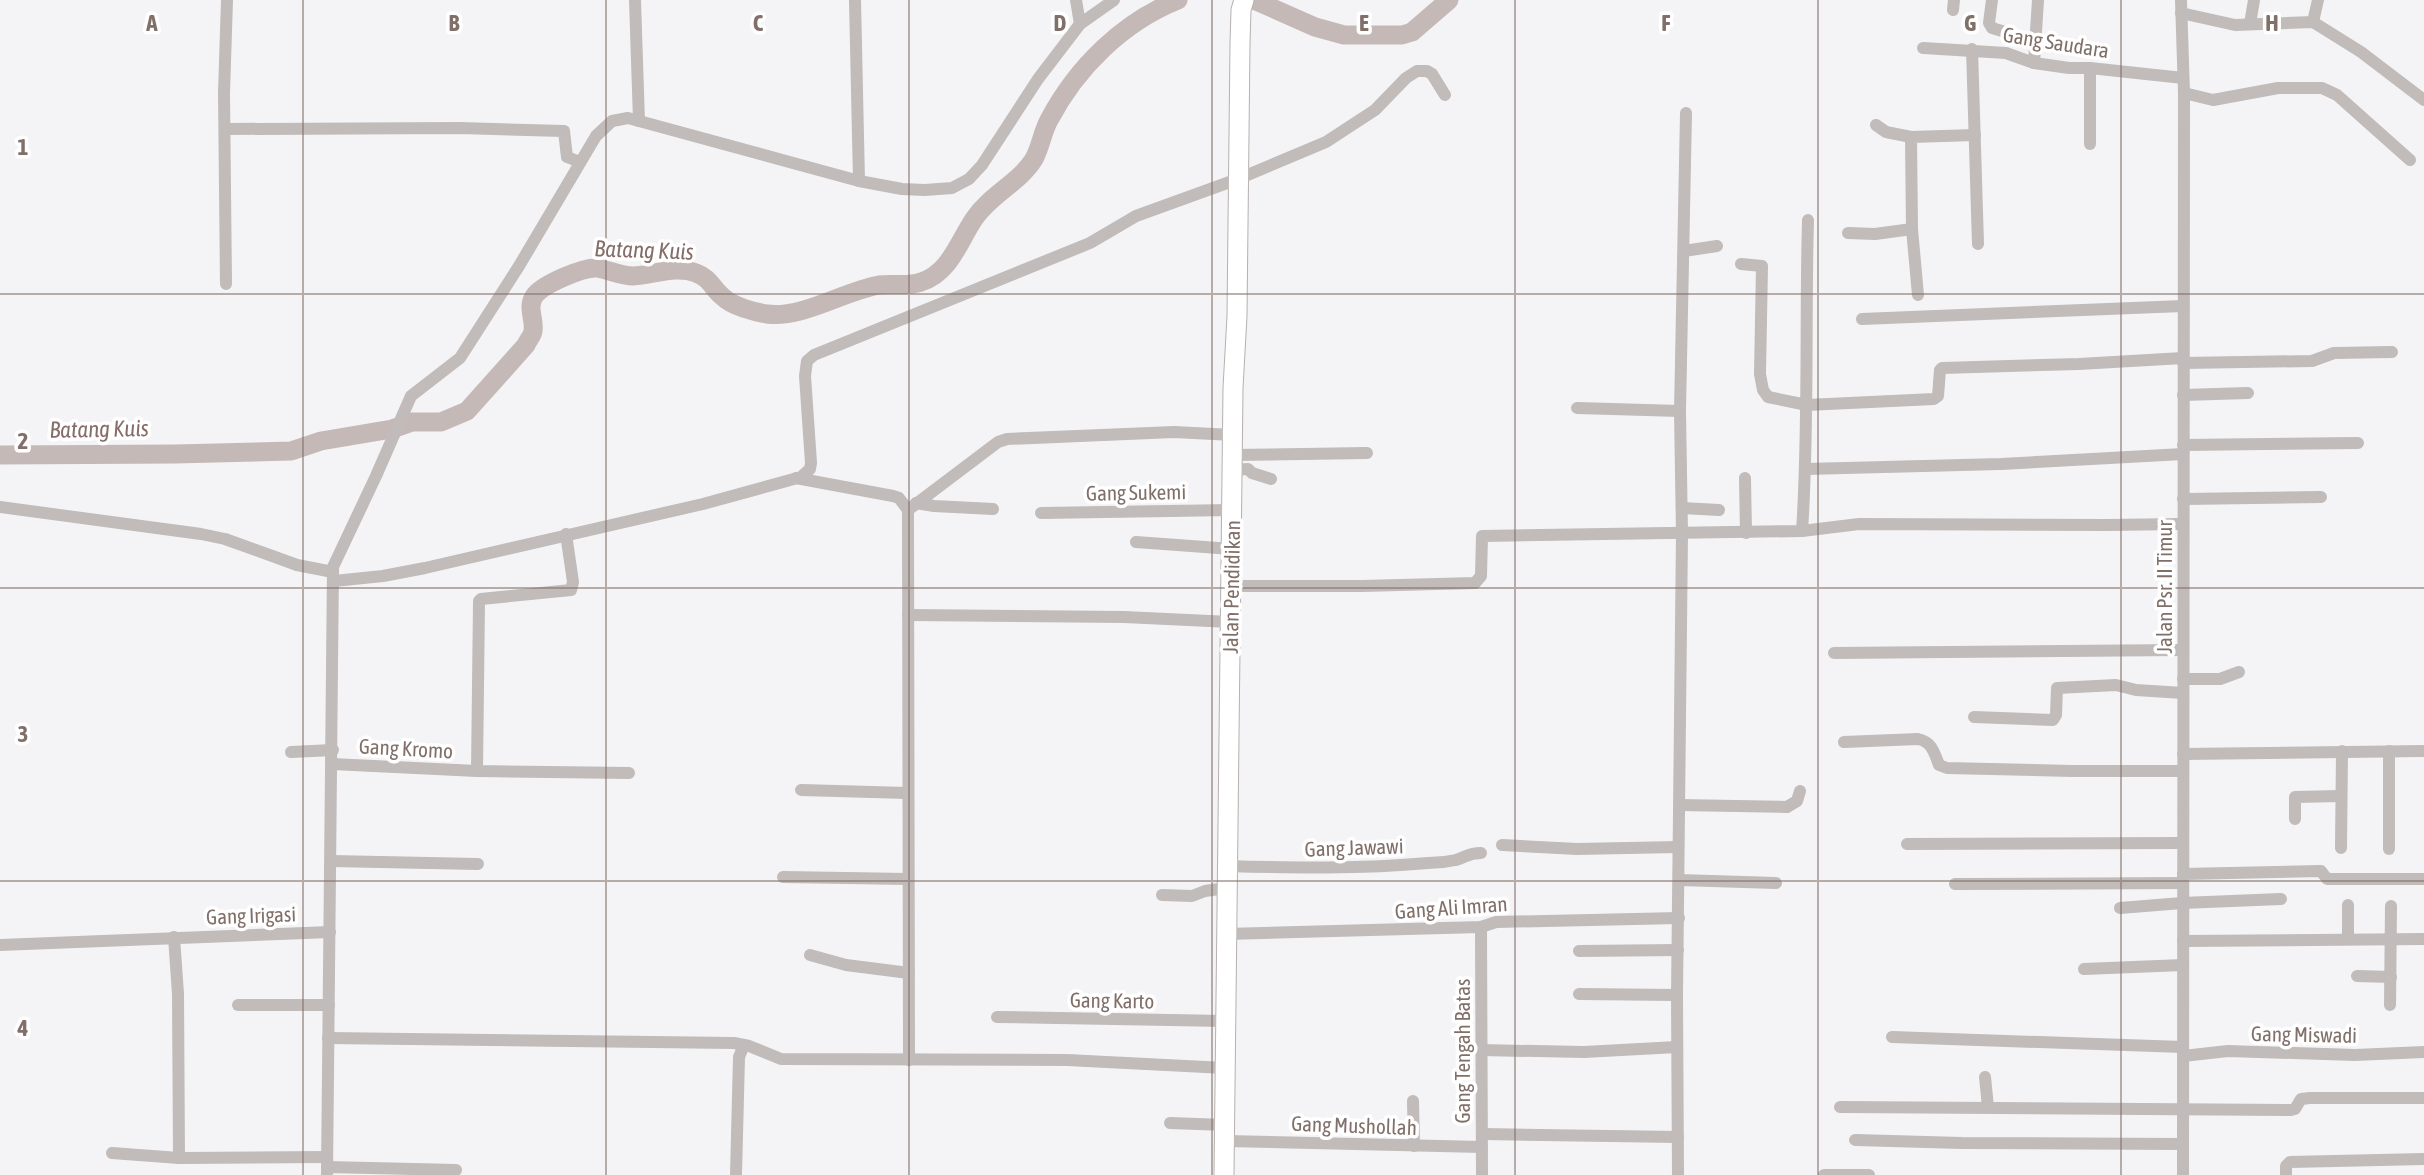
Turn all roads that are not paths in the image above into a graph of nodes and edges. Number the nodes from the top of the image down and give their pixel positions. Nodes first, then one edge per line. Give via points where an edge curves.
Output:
1 (227, 0) edge
2 (635, 0) edge
3 (855, 0) edge
4 (1076, 0) edge
5 (1114, 0) edge
6 (1992, 0) edge
7 (2038, 0) edge
8 (2254, 0) edge
9 (2318, 0) edge
10 (1242, 5) edge
11 (2181, 7) edge
12 (2313, 22) junction
13 (1080, 24) junction
14 (2249, 24) junction
15 (2002, 31) dead end
16 (1923, 48) dead end
17 (1972, 49) junction
18 (2034, 63) junction
19 (2090, 68) junction
20 (2183, 78) junction
21 (2184, 93) junction
22 (1445, 95) dead end
23 (2424, 100) edge
24 (1686, 113) dead end
25 (639, 121) junction
26 (1876, 125) dead end
27 (225, 129) junction
28 (1975, 135) junction
29 (1911, 136) junction
30 (2090, 144) dead end
31 (2410, 160) dead end
32 (580, 162) junction
33 (1238, 179) junction
34 (859, 181) junction
35 (1808, 220) dead end
36 (1912, 229) junction
37 (1848, 233) dead end
38 (1978, 244) dead end
39 (1717, 246) dead end
40 (1684, 251) junction
41 (1741, 264) dead end
42 (226, 284) dead end
43 (1918, 295) dead end
44 (2183, 306) junction
45 (1861, 318) dead end
46 (2392, 352) dead end
47 (2183, 361) junction
48 (2248, 393) dead end
49 (2183, 395) junction
50 (1807, 405) junction
51 (1577, 408) dead end
52 (1680, 411) junction
53 (1233, 435) junction
54 (2358, 443) dead end
55 (2183, 449) junction
56 (1367, 453) dead end
57 (1239, 462) junction
58 (1806, 469) junction
59 (796, 478) junction
60 (1745, 478) dead end
61 (1271, 479) dead end
62 (2321, 497) dead end
63 (2183, 499) junction
64 (907, 504) junction
65 (0, 507) edge
66 (1682, 508) junction
67 (993, 509) dead end
68 (1232, 510) junction
69 (1718, 510) dead end
70 (1041, 513) dead end
71 (2183, 524) junction
72 (1802, 531) junction
73 (1746, 533) junction
74 (566, 534) junction
75 (1682, 534) junction
76 (1136, 542) dead end
77 (1232, 550) junction
78 (334, 576) junction
79 (1231, 586) junction
80 (908, 615) junction
81 (1231, 622) junction
82 (2183, 650) junction
83 (1834, 653) dead end
84 (2239, 671) dead end
85 (2183, 679) junction
86 (2183, 693) junction
87 (1974, 717) dead end
88 (1844, 742) dead end
89 (333, 750) junction
90 (2342, 751) junction
91 (2389, 751) junction
92 (2424, 751) edge
93 (291, 752) dead end
94 (2183, 754) junction
95 (332, 764) junction
96 (477, 771) junction
97 (2183, 771) junction
98 (629, 772) dead end
99 (801, 790) dead end
100 (1800, 791) dead end
101 (907, 793) junction
102 (2341, 796) junction
103 (1679, 805) junction
104 (2295, 819) dead end
105 (2183, 843) junction
106 (1502, 845) dead end
107 (1908, 845) dead end
108 (1678, 847) junction
109 (2341, 848) dead end
110 (2389, 849) dead end
111 (1481, 853) dead end
112 (331, 861) junction
113 (478, 864) dead end
114 (1227, 866) junction
115 (783, 877) dead end
116 (2183, 878) junction
117 (908, 879) junction
118 (2424, 879) edge
119 (1679, 880) junction
120 (1776, 883) dead end
121 (1955, 884) dead end
122 (1227, 888) junction
123 (1162, 895) dead end
124 (2281, 899) dead end
125 (2182, 903) junction
126 (2348, 905) dead end
127 (2391, 906) dead end
128 (2120, 908) dead end
129 (1679, 918) junction
130 (1481, 927) junction
131 (330, 932) junction
132 (1226, 934) junction
133 (174, 937) junction
134 (2348, 938) junction
135 (2390, 939) junction
136 (2424, 939) edge
137 (2183, 941) junction
138 (0, 945) edge
139 (1678, 950) junction
140 (1579, 951) dead end
141 (810, 955) dead end
142 (2183, 965) junction
143 (2084, 969) dead end
144 (909, 973) junction
145 (2357, 976) dead end
146 (2390, 977) junction
147 (1579, 994) dead end
148 (1677, 995) junction
149 (238, 1005) dead end
150 (329, 1005) junction
151 (2390, 1005) dead end
152 (997, 1017) dead end
153 (1225, 1021) junction
154 (1892, 1037) dead end
155 (328, 1038) junction
156 (744, 1045) junction
157 (1677, 1047) junction
158 (1480, 1050) junction
159 (2183, 1051) junction
160 (2424, 1052) edge
161 (909, 1060) junction
162 (1225, 1068) junction
163 (1985, 1077) dead end
164 (2424, 1098) edge
165 (1413, 1101) dead end
166 (1840, 1107) dead end
167 (1988, 1107) junction
168 (2183, 1110) junction
169 (1170, 1124) dead end
170 (1225, 1133) junction
171 (1678, 1137) junction
172 (1856, 1140) dead end
173 (1482, 1141) junction
174 (2183, 1144) junction
175 (1414, 1146) junction
176 (112, 1153) dead end
177 (179, 1158) junction
178 (2424, 1159) edge
179 (327, 1166) edge
180 (456, 1170) dead end
181 (736, 1175) edge
182 (1224, 1175) edge
183 (1482, 1175) edge
184 (1678, 1175) edge
185 (1824, 1175) edge
186 (1869, 1175) edge
187 (2183, 1175) edge
188 (2286, 1175) edge

1 - 27 street
2 - 25 street
3 - 34 street
4 - 13 street
5 - 13 street
6 - 15 street via 1989,23
7 - 18 street
8 - 14 street
9 - 12 street
10 - 33 main road, Jalan Pendidikan
11 - 14 street via 2228,24
11 - 20 street, Jalan Psr. II Timur
12 - 14 street
12 - 23 street
13 - 34 street via 969,179 941,190
16 - 17 street, Gang Saudara
17 - 18 street, Gang Saudara via 2006,52
17 - 28 street
18 - 19 street, Gang Saudara
19 - 20 street, Gang Saudara
19 - 30 street
20 - 21 street, Jalan Psr. II Timur
21 - 31 street via 2213,100 2278,88 2322,88 2337,95
21 - 44 street, Jalan Psr. II Timur
22 - 33 street via 1432,74 1417,71 1375,110 1340,134
24 - 40 street
25 - 32 street via 612,121
25 - 34 street
26 - 29 street via 1886,132
27 - 32 street via 564,131 567,157
27 - 42 street
28 - 29 street
28 - 38 street
29 - 36 street
32 - 78 street via 460,358 411,396 334,563
33 - 53 main road, Jalan Pendidikan
33 - 59 street via 1136,216 1090,243 814,355 807,361 805,376 811,463 807,473
35 - 50 street
36 - 37 street
36 - 43 street
39 - 40 street
40 - 52 street
41 - 50 street via 1762,266 1763,390 1770,398
44 - 45 street
44 - 47 street, Jalan Psr. II Timur
46 - 47 street via 2334,352 2312,361
47 - 49 street, Jalan Psr. II Timur
47 - 50 street via 1942,368 1934,399
48 - 49 street
49 - 55 street, Jalan Psr. II Timur
50 - 58 street
51 - 52 street
52 - 66 street
53 - 57 main road, Jalan Pendidikan
53 - 64 street via 1174,432 1007,439
54 - 55 street
55 - 58 street via 2028,463
55 - 63 street, Jalan Psr. II Timur
56 - 57 street
57 - 61 street via 1252,473
57 - 68 main road, Jalan Pendidikan
58 - 72 street
59 - 64 street
59 - 74 street
60 - 73 street
62 - 63 street
63 - 71 street, Jalan Psr. II Timur
64 - 67 street
64 - 80 street
65 - 78 street via 201,534
66 - 69 street
66 - 75 street
68 - 70 street, Gang Sukemi
68 - 77 main road, Jalan Pendidikan
71 - 72 street via 1859,524
71 - 82 street, Jalan Psr. II Timur
72 - 73 street
73 - 75 street
74 - 78 street via 383,576
74 - 96 street via 571,590 479,601
75 - 79 street via 1482,536 1481,576 1475,583
75 - 103 street
76 - 77 street
77 - 79 main road, Jalan Pendidikan
78 - 89 street
79 - 81 main road, Jalan Pendidikan
80 - 81 street
80 - 101 street
81 - 114 main road, Jalan Pendidikan
82 - 83 street
82 - 85 street, Jalan Psr. II Timur
84 - 85 street via 2220,679
85 - 86 street, Jalan Psr. II Timur
86 - 87 street via 2116,685 2057,688 2053,720
86 - 94 street, Jalan Psr. II Timur
88 - 97 street via 1926,741 1938,765 1947,768
89 - 93 street
89 - 95 street
90 - 91 street
90 - 94 street
90 - 102 street
91 - 92 street
91 - 110 street
94 - 97 street, Jalan Psr. II Timur
95 - 96 street, Gang Kromo
95 - 112 street
96 - 98 street, Gang Kromo
97 - 105 street, Jalan Psr. II Timur
99 - 101 street
100 - 103 street via 1797,801 1787,807
101 - 117 street
102 - 104 street via 2295,797
102 - 109 street
103 - 108 street
105 - 107 street
105 - 116 street, Jalan Psr. II Timur
106 - 108 street
108 - 119 street
111 - 114 street, Gang Jawawi via 1457,860 1364,867
112 - 113 street
112 - 131 street
114 - 122 main road, Jalan Pendidikan
115 - 117 street
116 - 118 street via 2321,871 2327,879
116 - 121 street
116 - 125 street, Jalan Psr. II Timur
117 - 144 street
119 - 120 street
119 - 129 street
122 - 123 street via 1192,896
122 - 132 main road, Jalan Pendidikan
124 - 125 street
125 - 128 street
125 - 137 street, Jalan Psr. II Timur
126 - 134 street
127 - 135 street
129 - 130 street, Gang Ali Imran via 1496,922
129 - 139 street
130 - 132 street, Gang Ali Imran
130 - 158 street, Gang Tengah Batas
131 - 133 street, Gang Irigasi
131 - 150 street
132 - 153 main road, Jalan Pendidikan
133 - 138 street, Gang Irigasi
133 - 177 street
134 - 135 street
134 - 137 street
135 - 136 street
135 - 146 street
137 - 142 street, Jalan Psr. II Timur
139 - 140 street
139 - 148 street
141 - 144 street
142 - 143 street
142 - 159 street, Jalan Psr. II Timur
144 - 161 street
145 - 146 street
146 - 151 street
147 - 148 street
148 - 157 street
149 - 150 street
150 - 155 street
152 - 153 street, Gang Karto
153 - 162 main road, Jalan Pendidikan
154 - 159 street, Gang Miswadi
155 - 156 street
155 - 179 street
156 - 161 street via 781,1059
156 - 181 street via 739,1057
157 - 158 street via 1584,1052
157 - 171 street
158 - 173 street, Gang Tengah Batas
159 - 160 street, Gang Miswadi
159 - 168 street, Jalan Psr. II Timur
161 - 162 street via 1067,1060
162 - 170 main road, Jalan Pendidikan
163 - 167 street
164 - 168 street via 2310,1098 2301,1099 2291,1110
165 - 175 street
166 - 167 street
167 - 168 street
168 - 174 street, Jalan Psr. II Timur
169 - 170 street, Gang Mushollah
170 - 175 street, Gang Mushollah
170 - 182 main road, Jalan Pendidikan
171 - 173 street, Gang Mushollah
171 - 184 street
172 - 174 street
173 - 175 street, Gang Mushollah
173 - 183 street, Gang Tengah Batas
174 - 187 street, Jalan Psr. II Timur
176 - 177 street
177 - 179 street
178 - 188 street via 2290,1162
179 - 180 street
185 - 186 street

